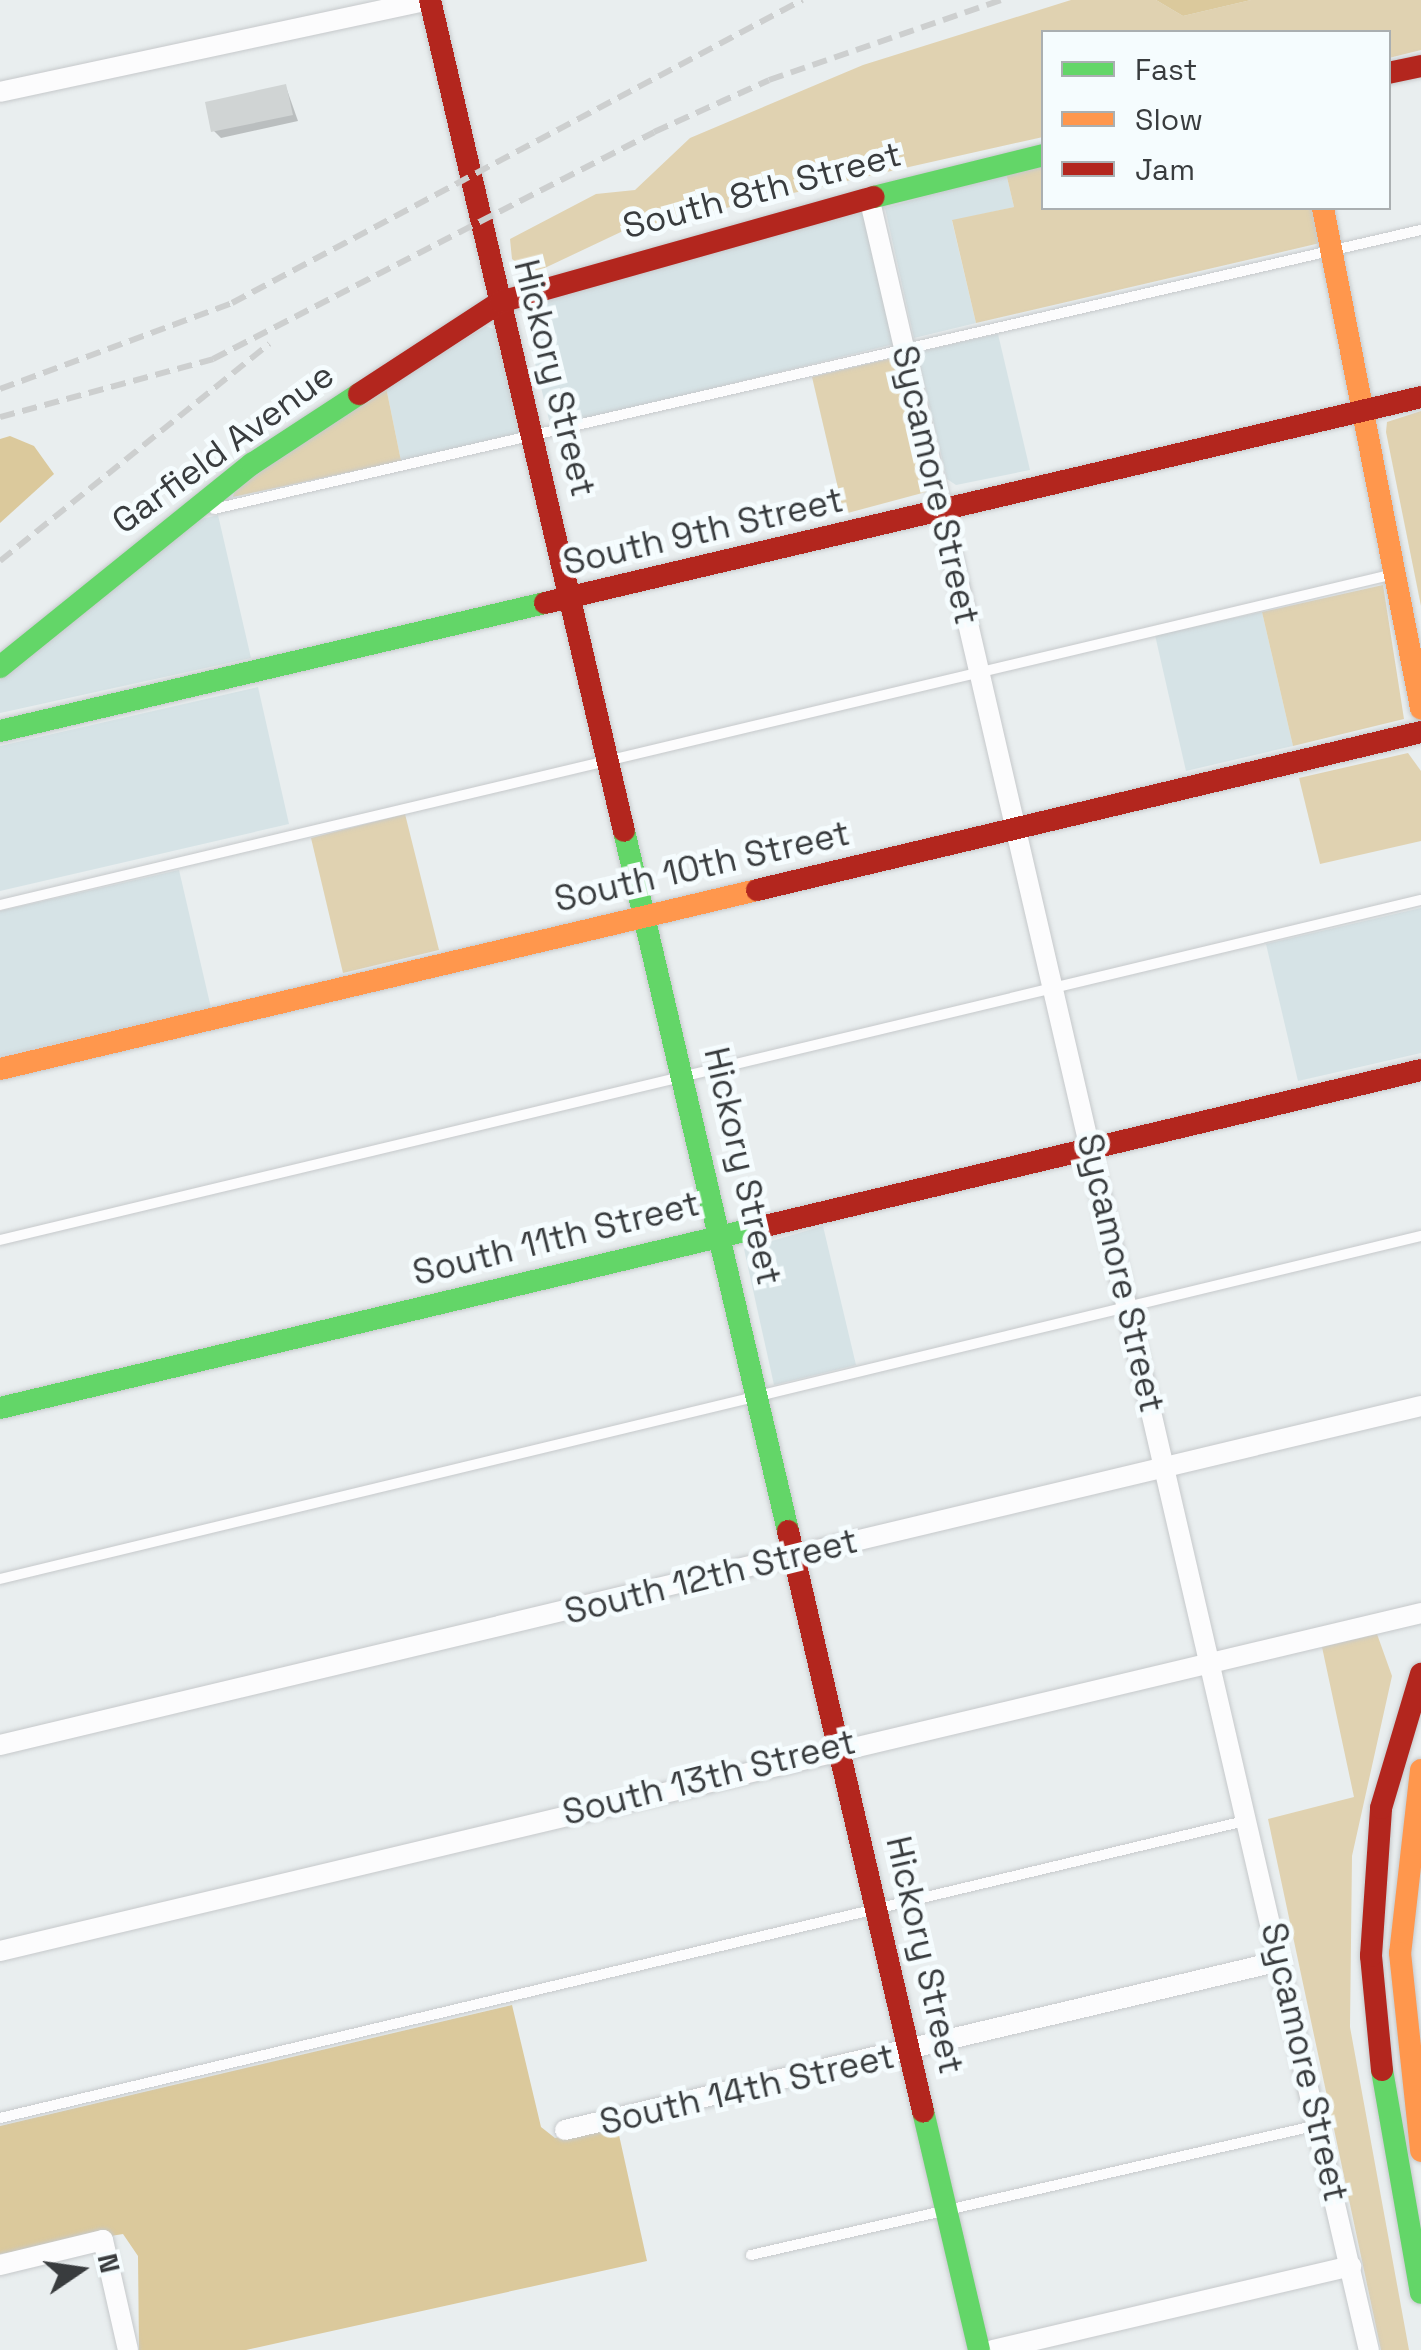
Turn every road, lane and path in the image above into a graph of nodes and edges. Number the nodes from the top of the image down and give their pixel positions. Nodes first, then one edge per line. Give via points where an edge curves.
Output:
1 (430, 0) edge
2 (1421, 66) edge
3 (1391, 73) edge
4 (0, 92) edge
5 (1041, 156) edge
6 (869, 197) junction
7 (1323, 210) edge
8 (1421, 230) edge
9 (1330, 248) junction
10 (500, 302) junction
11 (904, 348) junction
12 (1421, 397) edge
13 (1362, 410) junction
14 (534, 438) junction
15 (943, 510) junction
16 (186, 515) junction
17 (1394, 574) junction
18 (572, 598) junction
19 (0, 667) edge
20 (980, 672) junction
21 (1421, 708) edge
22 (0, 731) edge
23 (1421, 732) edge
24 (610, 756) junction
25 (1016, 828) junction
26 (1421, 900) edge
27 (0, 905) edge
28 (648, 914) junction
29 (1055, 988) junction
30 (0, 1070) edge
31 (1421, 1070) edge
32 (686, 1074) junction
33 (1092, 1148) junction
34 (724, 1233) junction
35 (1421, 1236) edge
36 (0, 1240) edge
37 (1128, 1307) junction
38 (761, 1396) junction
39 (1421, 1406) edge
40 (0, 1408) edge
41 (1167, 1467) junction
42 (795, 1555) junction
43 (0, 1579) edge
44 (1421, 1613) edge
45 (1213, 1660) junction
46 (1421, 1674) edge
47 (0, 1744) edge
48 (840, 1745) junction
49 (1421, 1770) edge
50 (1250, 1820) junction
51 (878, 1908) junction
52 (0, 1950) edge
53 (1280, 1961) junction
54 (912, 2051) junction
55 (0, 2118) edge
56 (1319, 2125) junction
57 (565, 2130) dead end
58 (1421, 2151) edge
59 (946, 2210) junction
60 (751, 2255) dead end
61 (0, 2265) edge
62 (1350, 2266) junction
63 (1421, 2293) edge
64 (128, 2350) edge
65 (978, 2350) edge
66 (993, 2350) edge
67 (1369, 2350) edge

1 - 4 street
1 - 10 main road, Hickory Street
2 - 3 main road
5 - 6 main road, South 8th Street
6 - 10 main road, South 8th Street
6 - 11 street, Sycamore Street
7 - 9 main road
8 - 9 lane
9 - 11 lane
9 - 13 main road
10 - 14 main road, Hickory Street
10 - 16 main road, Garfield Avenue
11 - 14 lane
11 - 15 street, Sycamore Street
12 - 13 main road, South 9th Street
13 - 15 main road, South 9th Street
13 - 17 main road
14 - 16 lane
14 - 18 main road, Hickory Street
15 - 18 main road, South 9th Street
15 - 20 street, Sycamore Street
16 - 19 main road, Garfield Avenue
17 - 20 lane
17 - 21 main road
18 - 22 main road, South 9th Street
18 - 24 main road, Hickory Street
20 - 24 lane
20 - 25 street, Sycamore Street
23 - 25 main road, South 10th Street
24 - 27 lane
24 - 28 main road, Hickory Street
25 - 28 main road, South 10th Street
25 - 29 street, Sycamore Street
26 - 29 lane
28 - 30 main road, South 10th Street
28 - 32 main road, Hickory Street
29 - 32 lane
29 - 33 street, Sycamore Street
31 - 33 main road, South 11th Street
32 - 34 main road, Hickory Street
32 - 36 lane
33 - 34 main road, South 11th Street
33 - 37 street, Sycamore Street
34 - 38 main road, Hickory Street
34 - 40 main road, South 11th Street
35 - 37 lane
37 - 38 lane
37 - 41 street, Sycamore Street
38 - 42 main road, Hickory Street
38 - 43 lane
39 - 41 street, South 12th Street
41 - 42 street, South 12th Street
41 - 45 street, Sycamore Street
42 - 47 street, South 12th Street
42 - 48 main road, Hickory Street
44 - 45 street, South 13th Street
45 - 48 street, South 13th Street
45 - 50 street, Sycamore Street
46 - 63 main road via 1381,1808 1371,1956 1386,2114
48 - 51 main road, Hickory Street
48 - 52 street, South 13th Street
49 - 58 main road via 1400,1954
50 - 51 lane
50 - 53 street, Sycamore Street
51 - 54 main road, Hickory Street
51 - 55 lane
53 - 54 street, South 14th Street
53 - 56 street, Sycamore Street
54 - 57 street, South 14th Street
54 - 59 main road, Hickory Street
56 - 59 lane
56 - 62 street, Sycamore Street
59 - 60 lane
59 - 65 main road, Hickory Street
61 - 64 street via 103,2240
62 - 66 street
62 - 67 street, Sycamore Street

